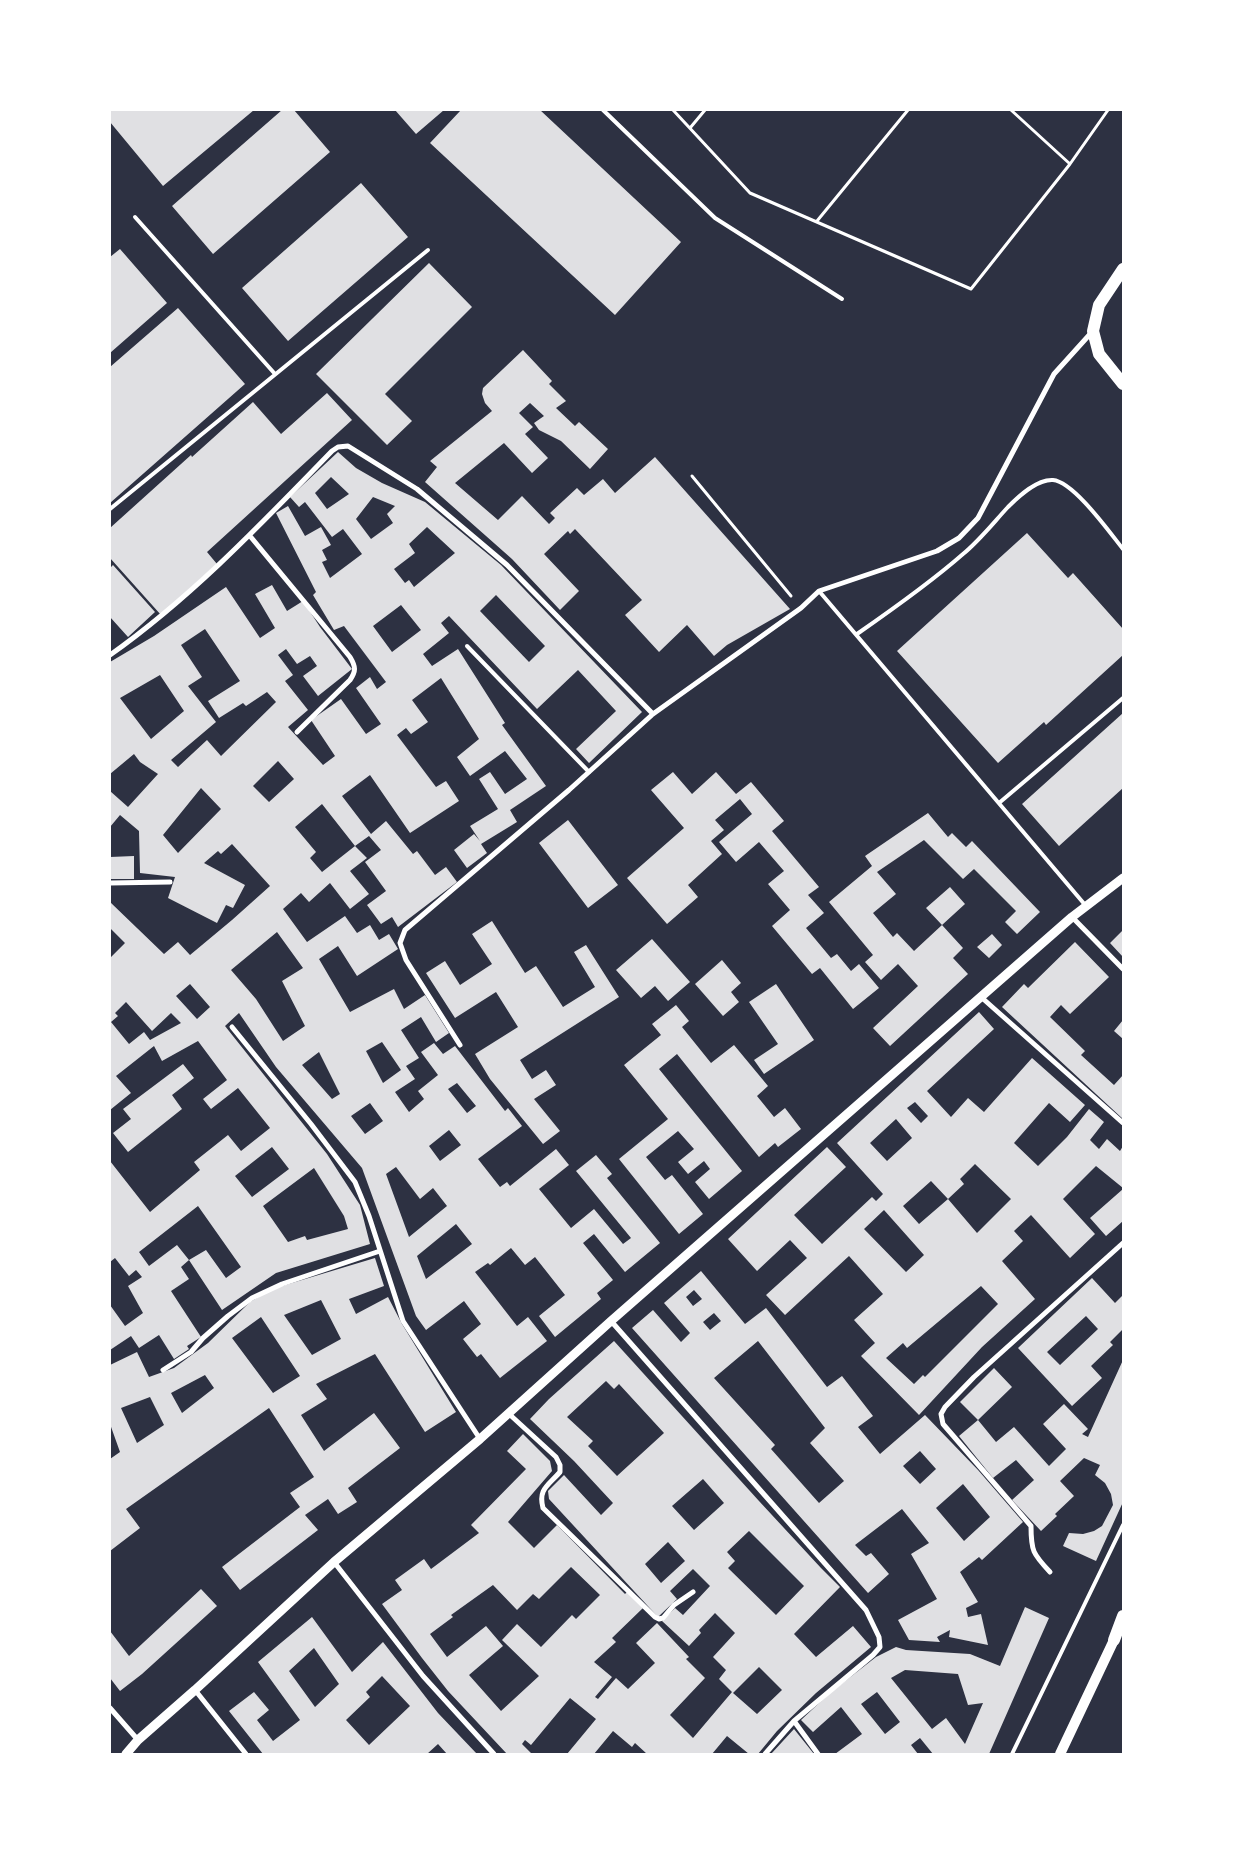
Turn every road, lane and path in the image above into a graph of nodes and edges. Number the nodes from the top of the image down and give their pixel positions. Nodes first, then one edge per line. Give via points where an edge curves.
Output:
1 (603, 110) edge
2 (673, 110) edge
3 (705, 110) edge
4 (908, 110) edge
5 (1011, 110) edge
6 (1108, 110) edge
7 (690, 128) junction
8 (1070, 164) junction
9 (135, 217) dead end
10 (816, 222) junction
11 (428, 250) dead end
12 (1123, 269) edge
13 (842, 299) dead end
14 (1093, 331) junction
15 (275, 374) junction
16 (1123, 384) edge
17 (692, 476) dead end
18 (110, 509) edge
19 (250, 536) junction
20 (1123, 549) edge
21 (819, 591) junction
22 (801, 608) junction
23 (857, 634) junction
24 (467, 646) dead end
25 (110, 655) edge
26 (1123, 698) edge
27 (653, 714) junction
28 (297, 732) dead end
29 (589, 772) junction
30 (999, 803) junction
31 (1123, 878) edge
32 (170, 882) dead end
33 (110, 883) edge
34 (1086, 906) junction
35 (1072, 917) junction
36 (1123, 969) edge
37 (981, 997) junction
38 (232, 1027) dead end
39 (460, 1045) dead end
40 (1123, 1123) edge
41 (1123, 1243) edge
42 (380, 1251) junction
43 (611, 1321) junction
44 (162, 1370) dead end
45 (508, 1413) junction
46 (480, 1439) junction
47 (1123, 1525) edge
48 (334, 1562) junction
49 (1050, 1572) dead end
50 (693, 1592) dead end
51 (1123, 1616) edge
52 (1119, 1635) edge
53 (195, 1690) junction
54 (110, 1708) edge
55 (794, 1720) junction
56 (138, 1740) junction
57 (126, 1754) edge
58 (246, 1754) edge
59 (494, 1754) edge
60 (765, 1754) edge
61 (818, 1754) edge
62 (1012, 1754) edge
63 (1060, 1754) edge

1 - 13 lane via 715,218
2 - 7 path
3 - 7 path
4 - 10 path
5 - 8 path
6 - 8 path
7 - 10 path via 750,193
8 - 10 path via 971,289
9 - 15 lane
11 - 15 lane
12 - 14 main road via 1099,305
14 - 16 main road via 1099,354
14 - 21 street via 1054,374 978,518 959,538 936,551
15 - 18 lane
17 - 22 path
19 - 25 street via 147,629
19 - 27 street via 332,451 348,446 417,488 508,565
19 - 28 street via 355,666 350,680
20 - 23 lane via 1087,505 1066,486 1053,480 1035,485 1016,498 965,553
21 - 22 street
21 - 23 lane
22 - 27 street
23 - 30 lane
24 - 29 lane
26 - 30 lane
27 - 29 street
29 - 39 street via 406,930 400,942 406,960
30 - 34 lane
31 - 34 street
32 - 33 street
34 - 35 street
35 - 36 street
35 - 37 street
37 - 40 street
37 - 43 street
38 - 42 street via 355,1182
41 - 49 street via 974,1378 942,1414 943,1424 1031,1526 1035,1556
42 - 44 street via 282,1284 252,1298 209,1332 191,1352
42 - 46 street via 404,1321
43 - 45 street
43 - 55 street via 866,1610 879,1637 880,1647 873,1655
45 - 46 street
45 - 50 street via 556,1457 560,1465 560,1472 543,1490 540,1499 543,1508 655,1618 663,1618 674,1605
46 - 48 street
47 - 62 lane
48 - 53 street
48 - 59 street via 424,1676
51 - 52 main road
52 - 63 main road
53 - 56 street
53 - 58 street
54 - 56 street
55 - 60 street
55 - 61 street
56 - 57 street

